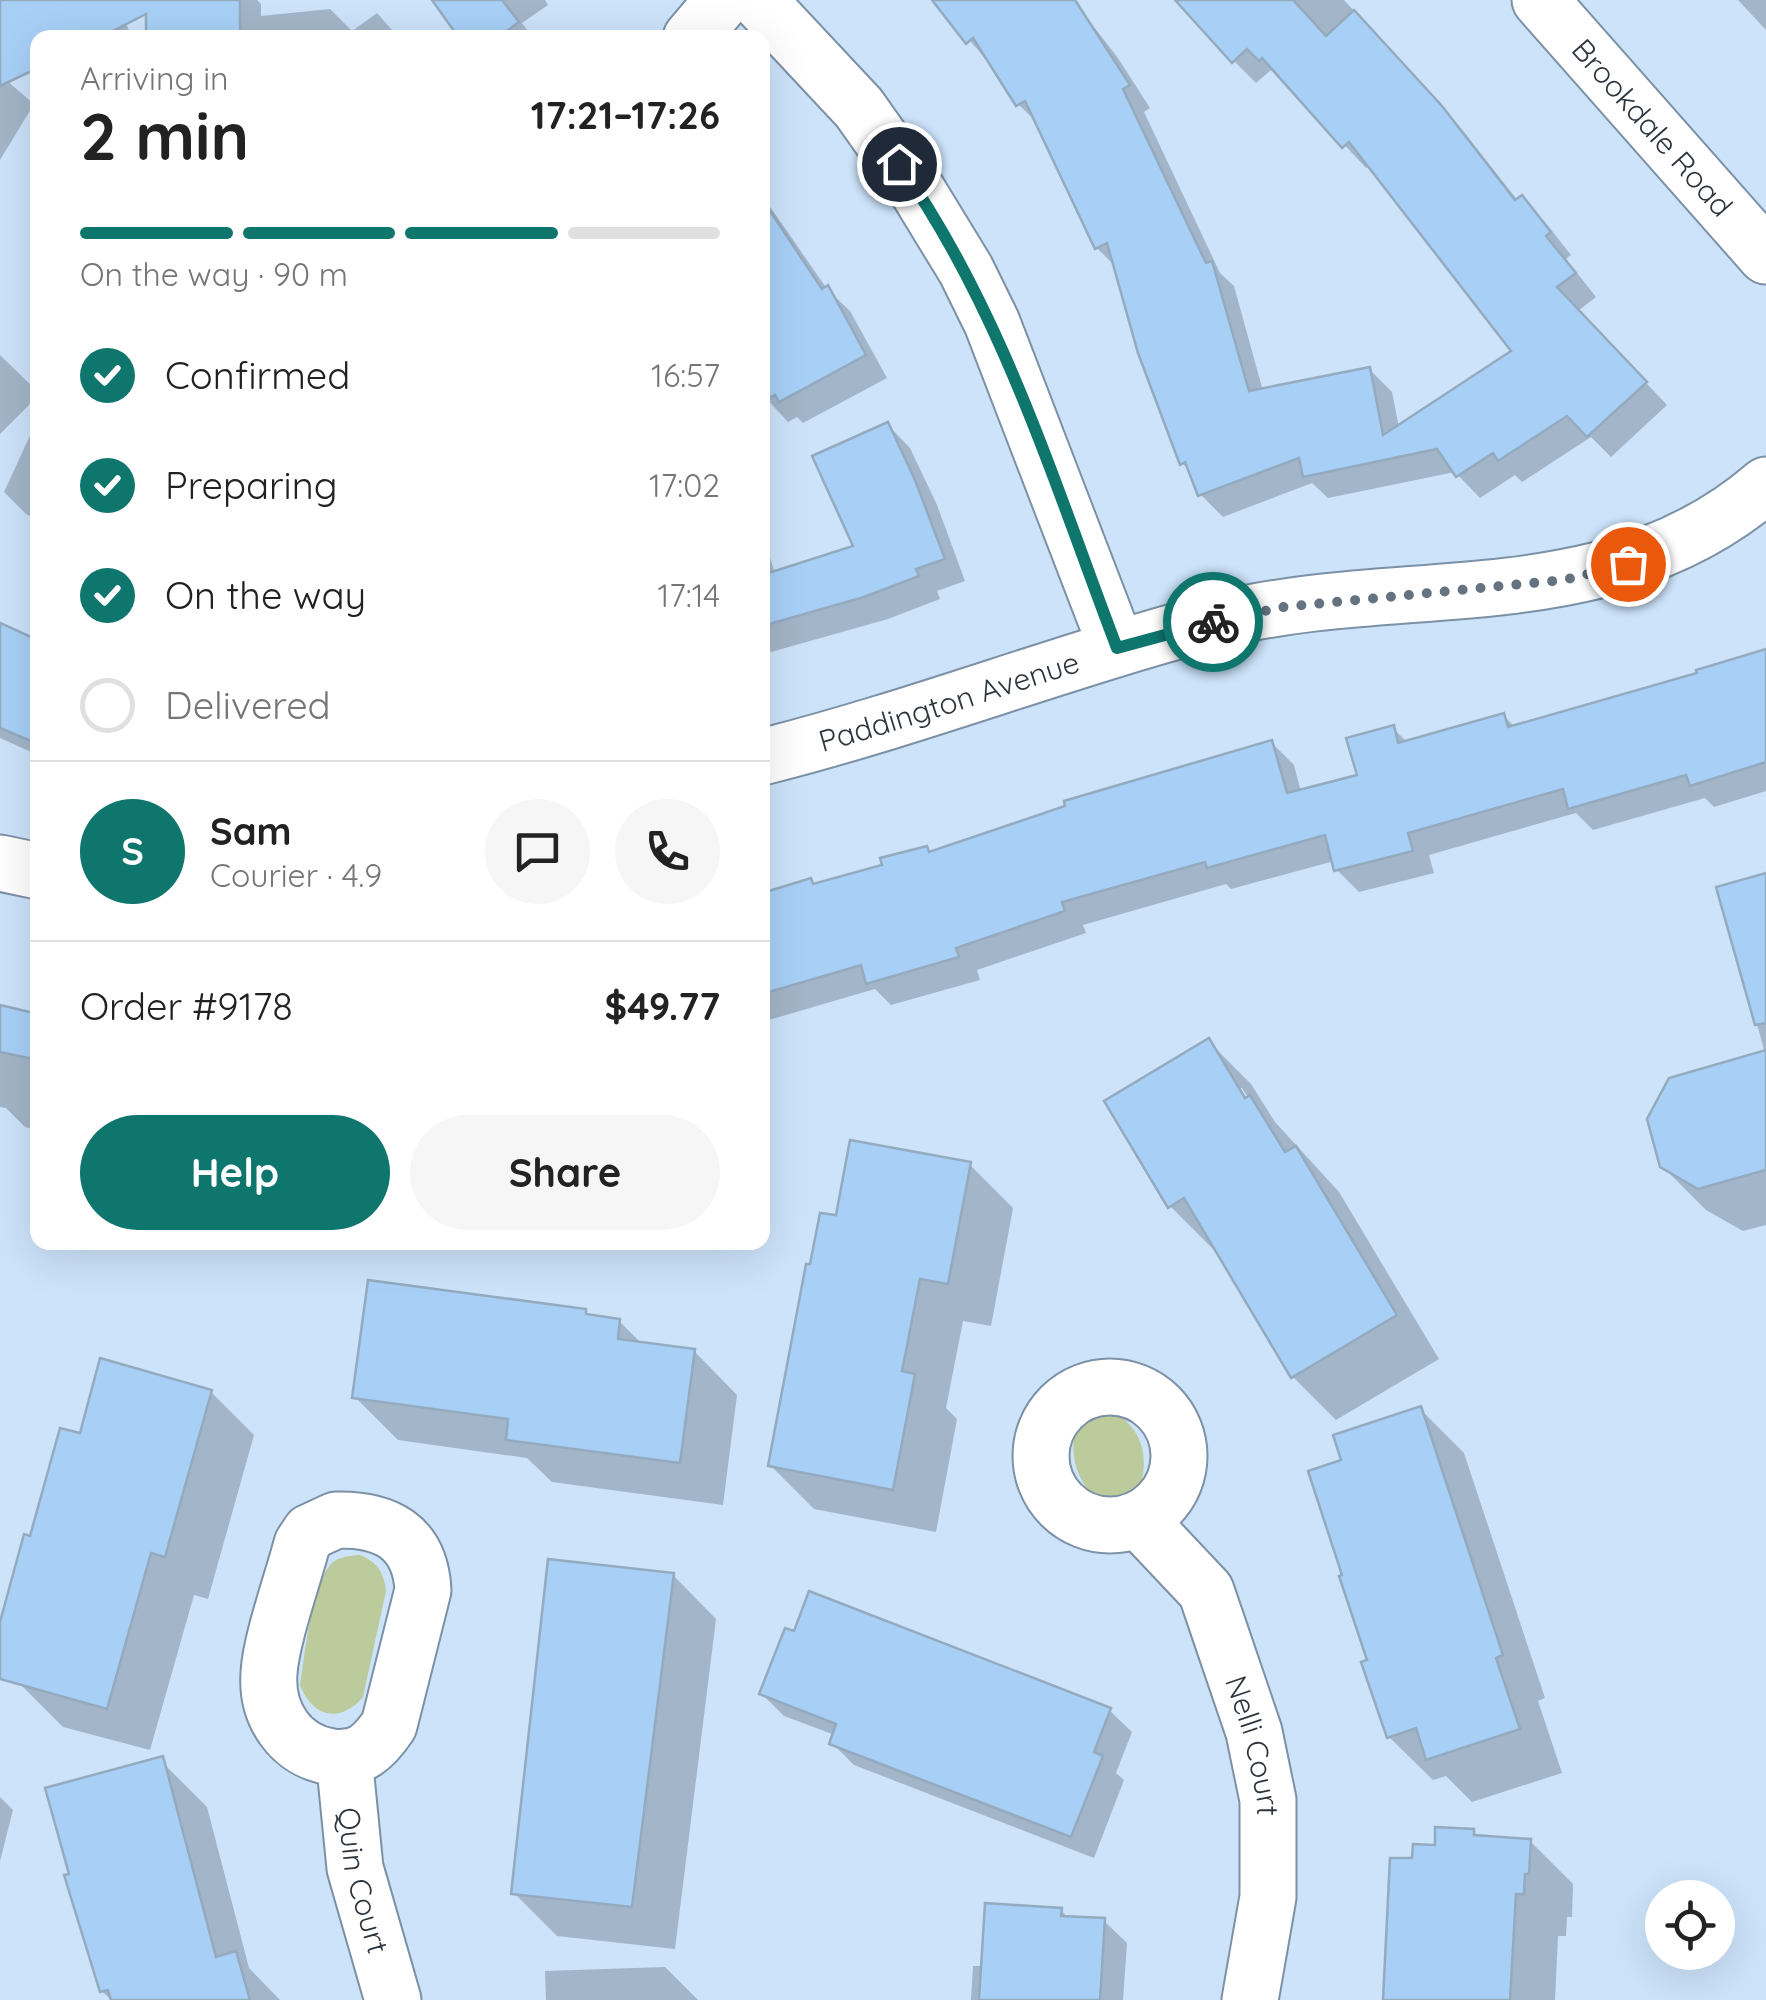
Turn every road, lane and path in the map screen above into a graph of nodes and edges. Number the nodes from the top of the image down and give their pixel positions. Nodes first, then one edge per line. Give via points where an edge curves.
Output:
1 (722, 0) edge
2 (758, 0) edge
3 (1540, 0) edge
4 (698, 30) edge
5 (1766, 256) edge
6 (1766, 485) edge
7 (1117, 648) junction
8 (770, 754) edge
9 (0, 863) edge
10 (30, 870) edge
11 (1139, 1520) dead end
12 (344, 1757) dead end
13 (393, 2000) edge
14 (1250, 2000) edge

1 - 4 street
2 - 7 street via 859,108 966,270
3 - 5 street, Brookdale Road
6 - 7 street, Paddington Avenue via 1692,536 1628,564 1564,580 1284,607
7 - 8 street, Paddington Avenue via 905,719
9 - 10 street
11 - 14 street, Nelli Court via 1206,1591 1254,1732 1268,1800 1268,1897
12 - 13 street, Quin Court via 355,1868

